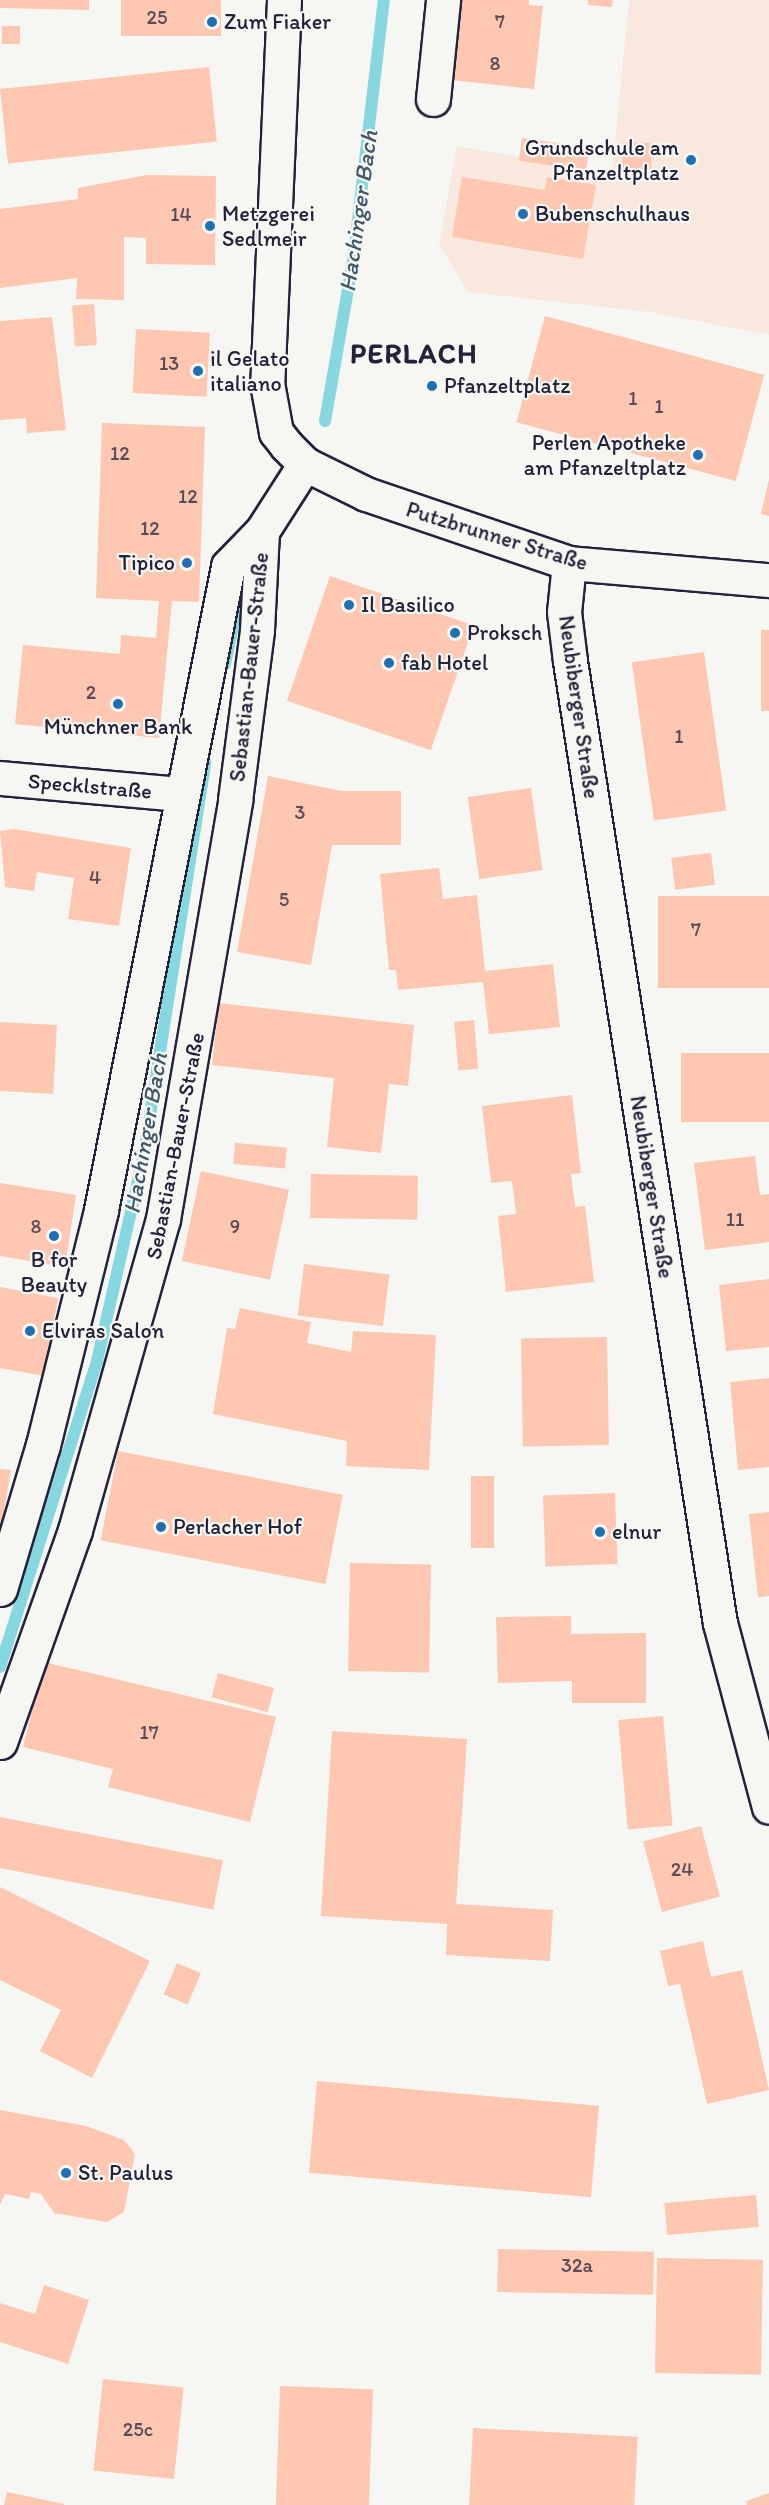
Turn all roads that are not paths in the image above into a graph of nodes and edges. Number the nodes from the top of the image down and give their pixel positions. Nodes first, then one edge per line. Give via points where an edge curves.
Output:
1 (284, 0) edge
2 (442, 0) edge
3 (433, 99) dead end
4 (305, 464) junction
5 (262, 531) junction
6 (569, 563) junction
7 (769, 580) edge
8 (0, 778) edge
9 (180, 794) junction
10 (0, 1589) edge
11 (0, 1742) edge
12 (769, 1807) edge

1 - 4 street via 267,383 276,432
2 - 3 street
4 - 5 street, Sebastian-Bauer-Straße
4 - 6 street, Putzbrunner Straße via 366,494
5 - 9 street, Sebastian-Bauer-Straße via 228,566
5 - 11 street, Sebastian-Bauer-Straße via 257,630 235,800 164,1219 75,1530
6 - 7 street, Putzbrunner Straße
6 - 12 street, Neubiberger Straße via 564,612 570,662 717,1603
8 - 9 street, Specklstraße
9 - 10 street, Sebastian-Bauer-Straße via 101,1210 35,1476

